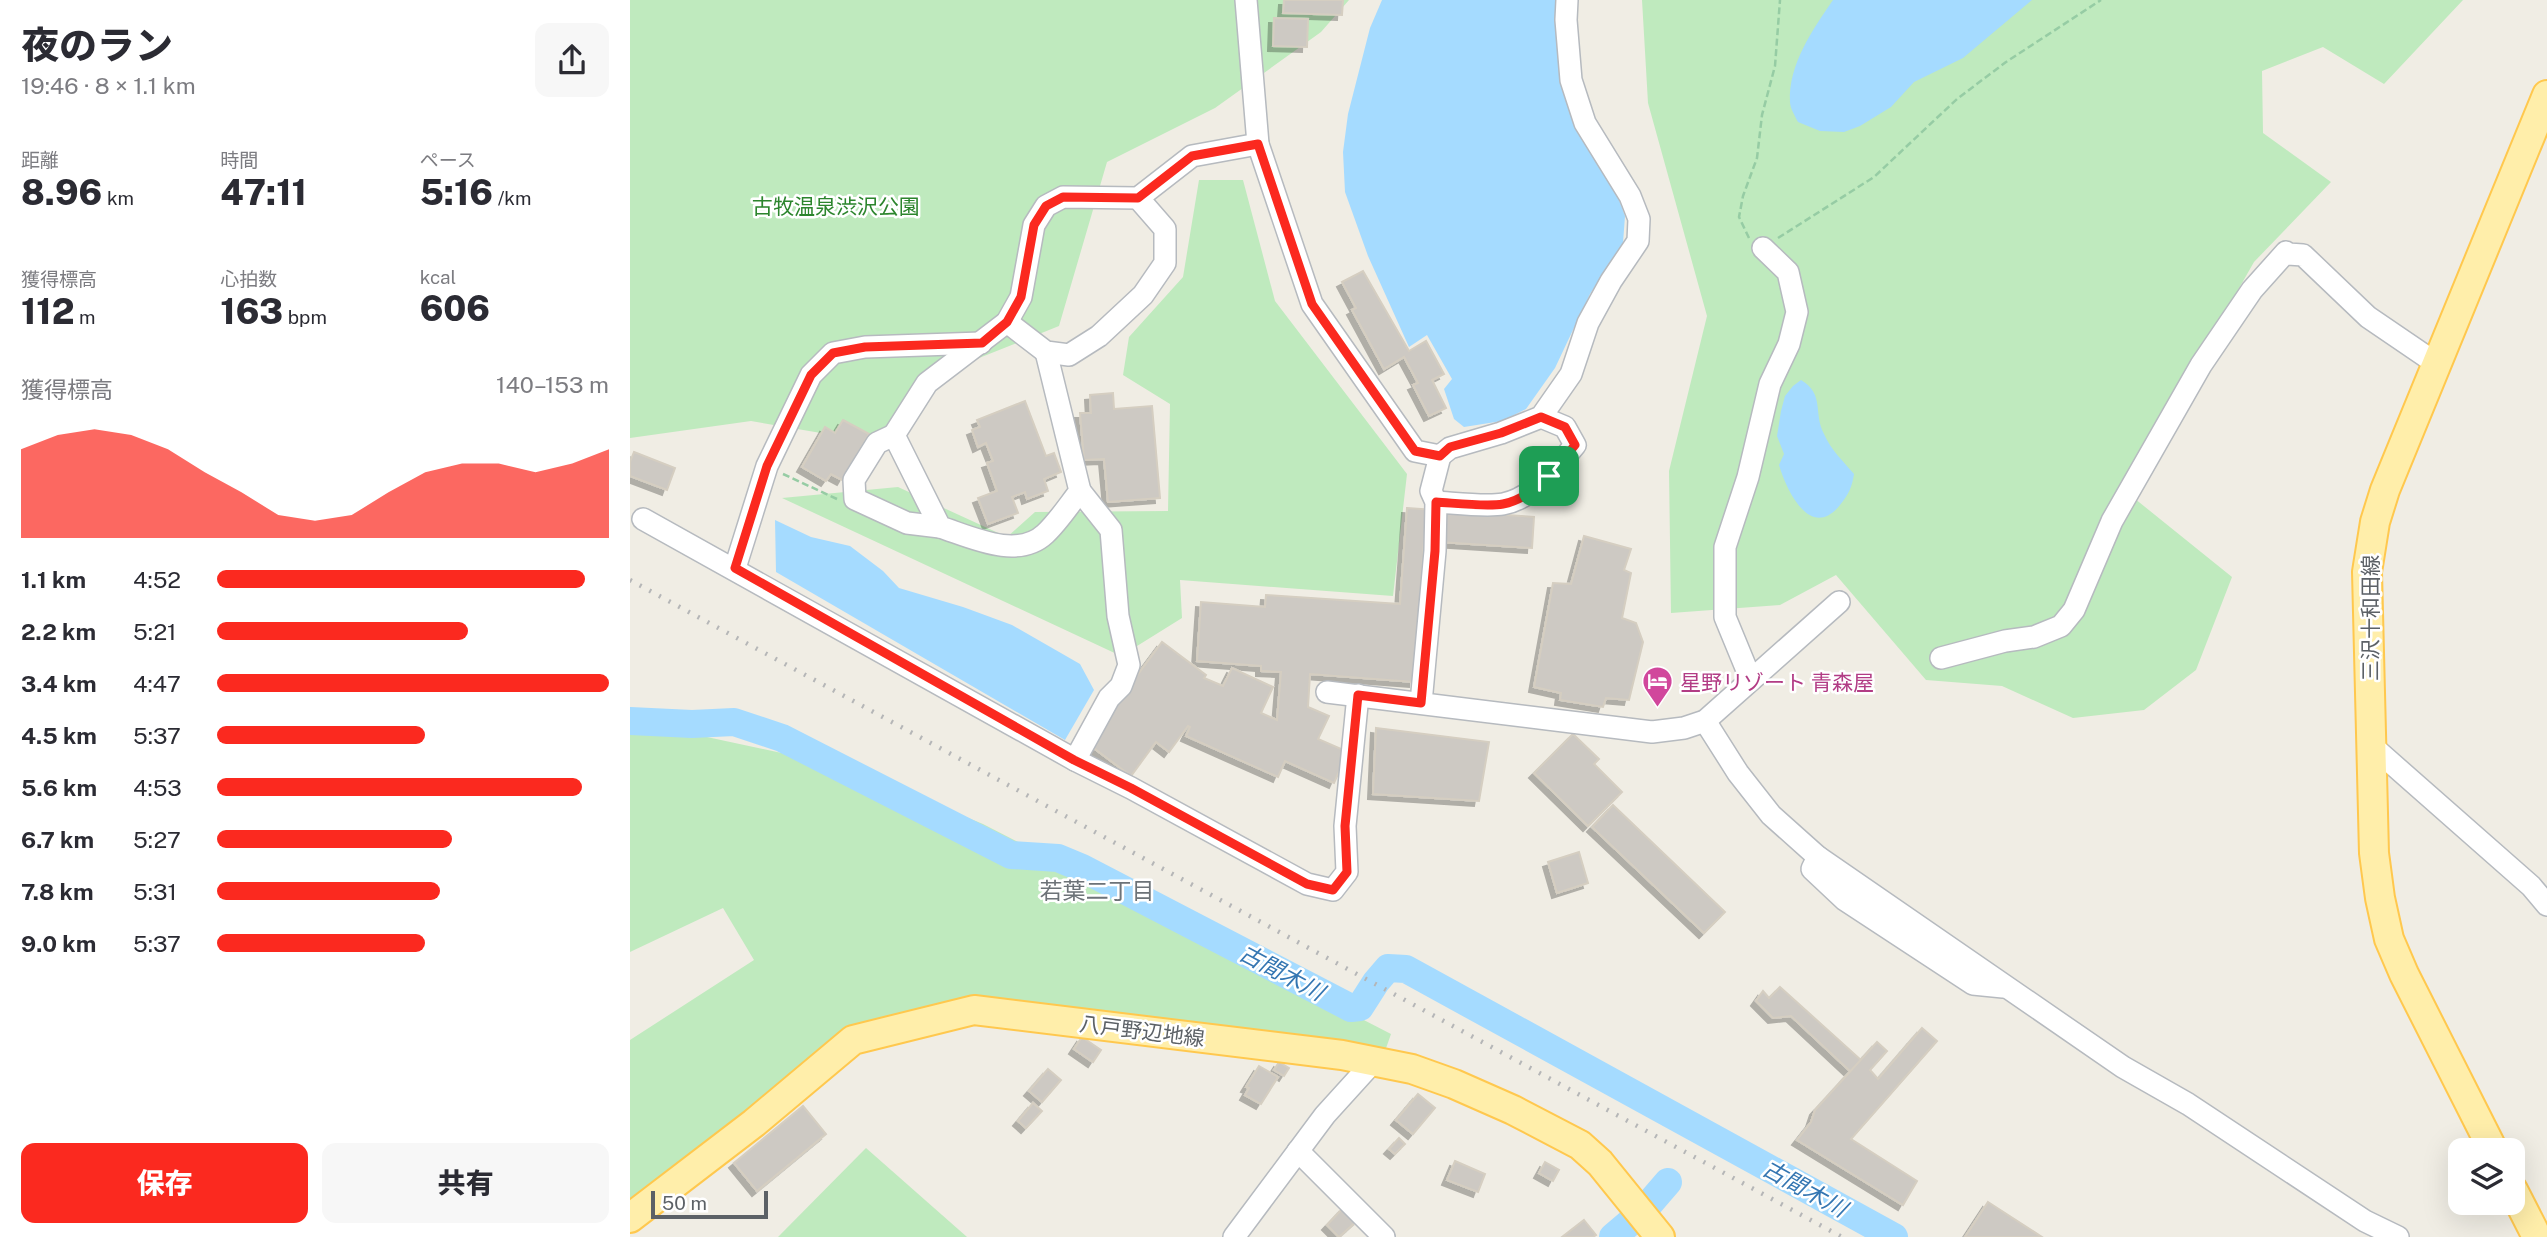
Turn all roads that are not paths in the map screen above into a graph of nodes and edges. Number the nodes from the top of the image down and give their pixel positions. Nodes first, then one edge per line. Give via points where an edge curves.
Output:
1 (1246, 0) edge
2 (1567, 0) edge
3 (2545, 107) edge
4 (1258, 144) junction
5 (1138, 198) junction
6 (1763, 247) road end
7 (1007, 322) junction
8 (982, 343) junction
9 (1046, 352) junction
10 (2437, 364) junction
11 (1541, 417) junction
12 (894, 435) junction
13 (1440, 456) junction
14 (1080, 491) junction
15 (1436, 502) junction
16 (643, 519) dead end
17 (940, 527) junction
18 (735, 568) junction
19 (1839, 602) dead end
20 (1941, 658) dead end
21 (1751, 680) junction
22 (1327, 692) dead end
23 (1358, 695) junction
24 (1421, 703) junction
25 (1704, 721) junction
26 (2372, 746) junction
27 (1074, 760) junction
28 (2547, 905) edge
29 (1374, 1061) junction
30 (2487, 1138) edge
31 (1298, 1152) junction
32 (2525, 1214) edge
33 (630, 1219) edge
34 (1234, 1237) edge
35 (1384, 1237) edge
36 (1660, 1237) edge
37 (2398, 1237) edge
38 (2537, 1237) edge

1 - 4 street
2 - 11 street via 1571,80 1585,123 1630,196 1639,219 1638,241 1588,323 1571,374
3 - 10 main road, 三沢十和田線
4 - 5 street via 1192,156
4 - 13 street via 1312,304 1415,451
5 - 7 street via 1063,197 1046,206 1034,225 1021,297
5 - 9 street via 1165,229 1165,263 1143,295 1099,336 1069,355
6 - 21 street via 1788,272 1797,313 1789,344 1770,384 1748,477 1725,547 1725,617
7 - 8 street
7 - 9 street
8 - 12 street via 927,383
8 - 18 street via 865,347 833,353 811,375 767,466
9 - 14 street
10 - 20 street via 2368,317 2303,255 2286,252 2252,290 2201,365 2112,521 2074,610 2061,626 2034,637
10 - 26 main road, 三沢十和田線 via 2385,491 2369,550
11 - 13 street via 1450,447
11 - 15 street via 1565,427 1575,445 1528,493 1503,504
12 - 17 street
12 - 17 street via 877,443 854,480 855,499 907,523
13 - 15 street via 1431,491
14 - 17 street via 1045,534 1030,544 999,545
14 - 27 street via 1111,530 1118,616 1129,665 1121,686
15 - 24 street
16 - 18 street
18 - 27 street
19 - 21 street
21 - 25 street
22 - 23 street
23 - 24 street
23 - 27 street via 1345,826 1347,872 1333,890 1307,884
24 - 25 street via 1652,732
25 - 37 street via 1771,815 1818,857 2123,1068 2188,1104 2365,1221
26 - 28 street
26 - 30 main road, 三沢十和田線 via 2374,853 2389,939
29 - 31 street
29 - 33 main road, 八戸野辺地線 via 974,1010 853,1040
29 - 36 main road, 八戸野辺地線 via 1454,1084 1580,1145
31 - 34 street
31 - 35 street
32 - 38 main road

